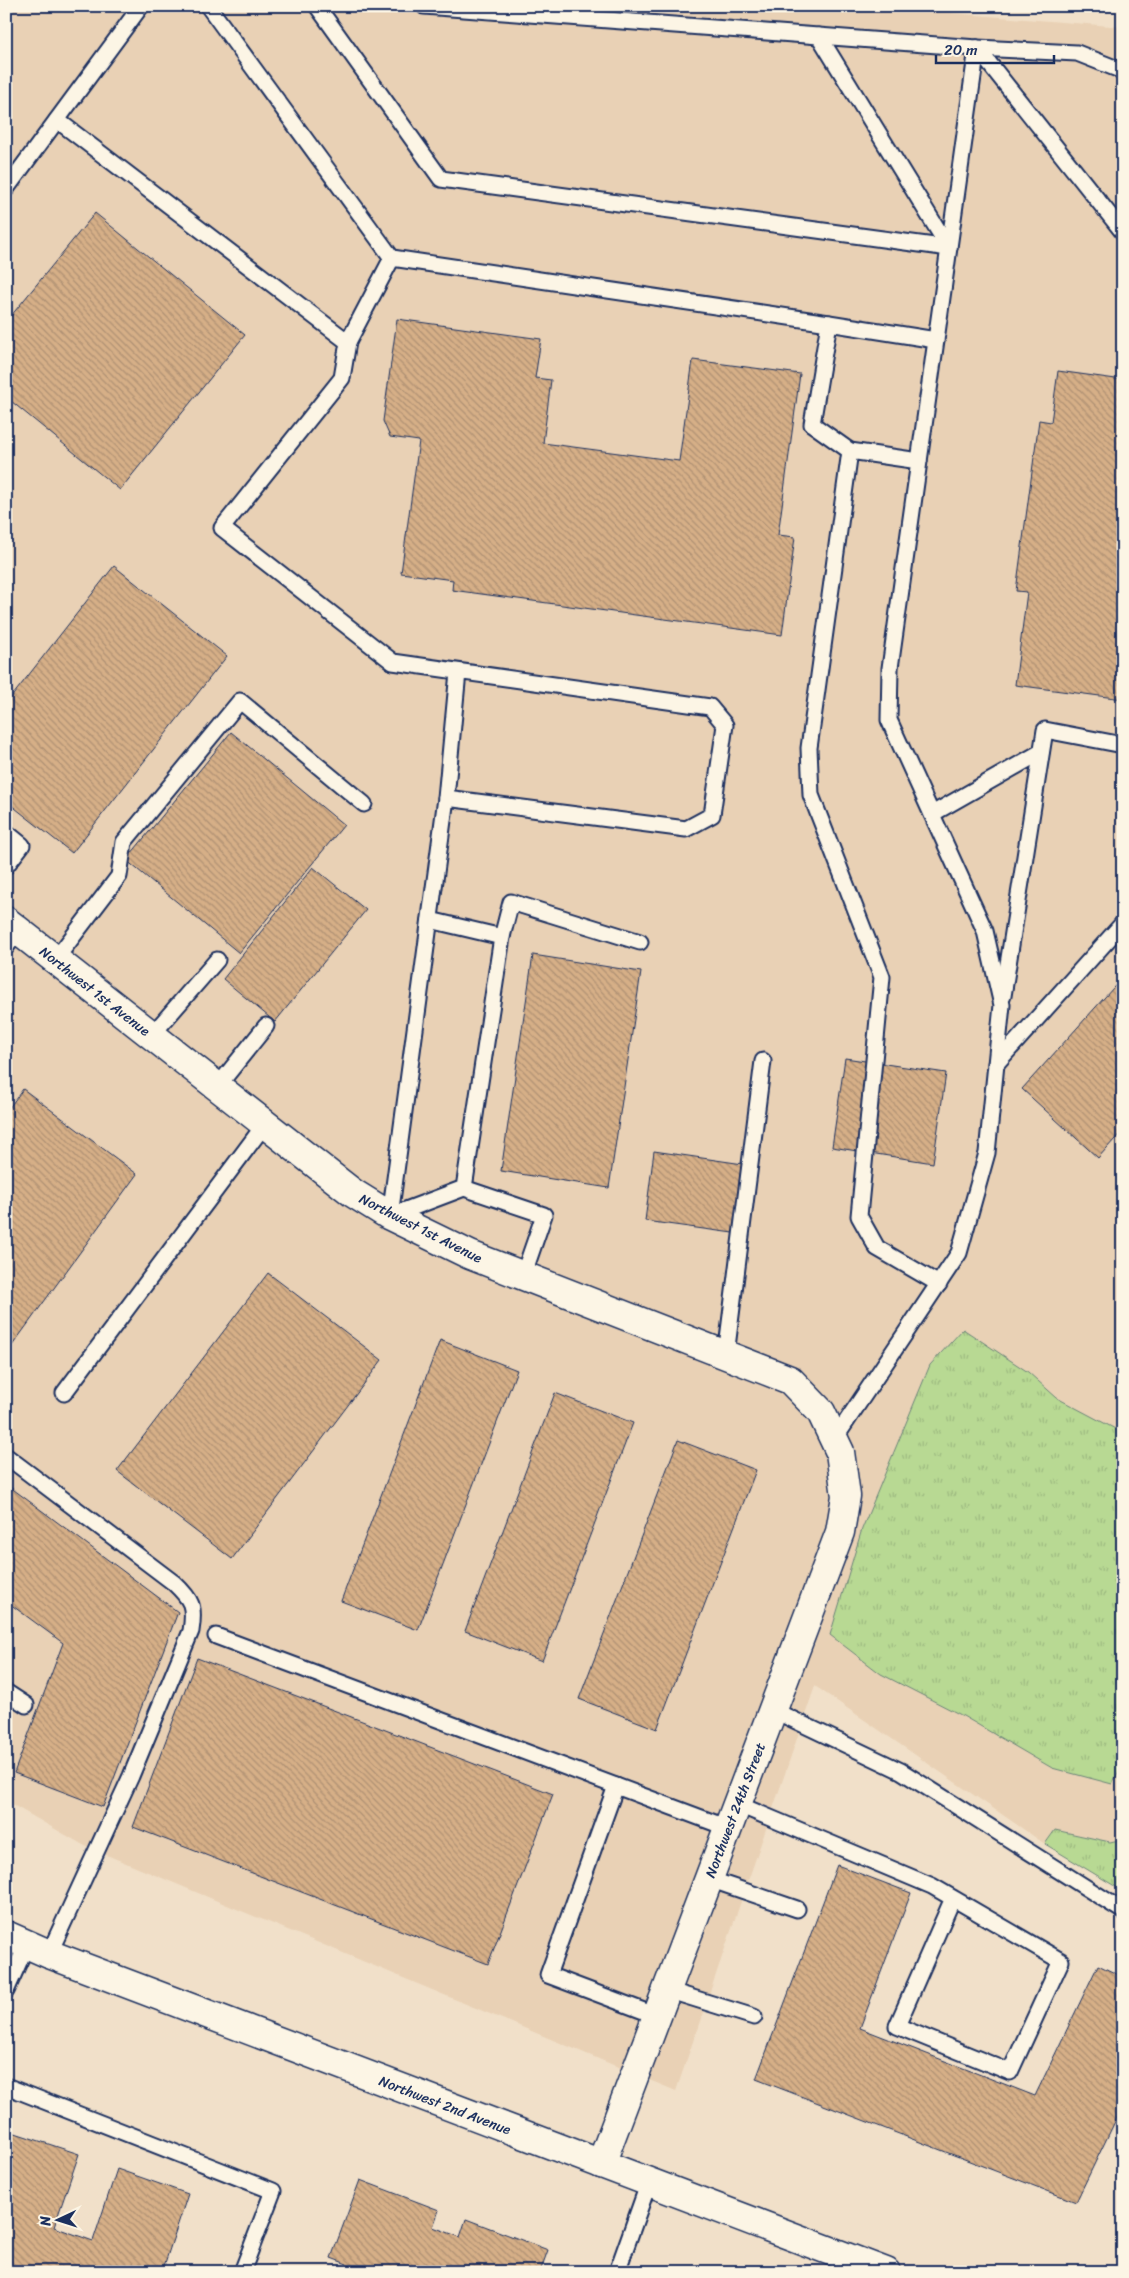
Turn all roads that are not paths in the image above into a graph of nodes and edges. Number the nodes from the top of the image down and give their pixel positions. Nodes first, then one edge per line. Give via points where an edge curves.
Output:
1 (141, 6) edge
2 (208, 6) edge
3 (317, 6) edge
4 (424, 6) edge
5 (819, 36) junction
6 (977, 48) junction
7 (1123, 74) edge
8 (57, 120) junction
9 (6, 189) edge
10 (1123, 232) edge
11 (949, 248) junction
12 (392, 258) junction
13 (829, 324) junction
14 (936, 340) junction
15 (348, 342) junction
16 (850, 451) junction
17 (919, 461) junction
18 (458, 672) junction
19 (1123, 745) edge
20 (1041, 752) junction
21 (446, 798) junction
22 (364, 804) dead end
23 (932, 814) junction
24 (6, 832) edge
25 (6, 866) edge
26 (430, 920) junction
27 (1123, 923) edge
28 (10, 933) edge
29 (502, 937) junction
30 (640, 942) dead end
31 (55, 960) junction
32 (217, 960) dead end
33 (1002, 1004) junction
34 (266, 1026) dead end
35 (151, 1036) junction
36 (763, 1061) dead end
37 (996, 1064) junction
38 (217, 1087) junction
39 (265, 1124) junction
40 (464, 1188) junction
41 (390, 1216) junction
42 (523, 1276) junction
43 (939, 1284) junction
44 (726, 1355) junction
45 (64, 1393) dead end
46 (837, 1446) junction
47 (6, 1456) edge
48 (216, 1636) dead end
49 (6, 1692) edge
50 (26, 1705) dead end
51 (773, 1710) junction
52 (616, 1786) junction
53 (733, 1816) junction
54 (709, 1879) junction
55 (953, 1898) junction
56 (797, 1910) dead end
57 (1123, 1910) edge
58 (27, 1945) edge
59 (667, 1990) junction
60 (6, 1991) edge
61 (657, 2016) junction
62 (754, 2017) dead end
63 (6, 2086) edge
64 (601, 2164) junction
65 (648, 2182) junction
66 (242, 2272) edge
67 (617, 2272) edge
68 (886, 2272) edge

1 - 8 lane
2 - 12 lane
3 - 11 lane via 441,179
4 - 5 lane
5 - 6 lane
5 - 11 lane
6 - 7 lane via 1076,52
6 - 10 lane
6 - 11 lane
8 - 9 lane
8 - 15 lane
11 - 14 lane
12 - 13 lane
12 - 15 lane
13 - 14 lane
13 - 16 lane via 812,424
14 - 17 lane
15 - 18 lane via 342,378 222,528 393,662
16 - 17 lane
16 - 43 lane via 809,748 811,796 882,978 859,1216 877,1248
17 - 23 lane via 890,668 889,720
18 - 21 lane
18 - 21 lane via 710,707 725,725 712,815 686,829
19 - 20 lane via 1045,730
20 - 23 lane
20 - 33 lane
21 - 26 lane
22 - 31 lane via 240,701 124,842 119,876
23 - 33 lane via 985,931
24 - 25 lane via 22,845
26 - 29 lane
26 - 41 lane
27 - 37 lane
28 - 31 street, Northwest 1st Avenue
29 - 30 lane via 510,902
29 - 40 lane
31 - 35 street, Northwest 1st Avenue
32 - 35 lane
33 - 37 lane
34 - 38 lane
35 - 38 street, Northwest 1st Avenue
36 - 44 lane
37 - 43 lane via 987,1153 959,1254
38 - 39 street, Northwest 1st Avenue
39 - 41 street, Northwest 1st Avenue via 353,1193
39 - 45 lane
40 - 41 lane
40 - 42 lane via 544,1215
41 - 42 street, Northwest 1st Avenue via 470,1255
42 - 44 street, Northwest 1st Avenue
43 - 46 lane
44 - 46 street, Northwest 1st Avenue via 790,1380 821,1412
46 - 51 street, Northwest 24th Street via 846,1496 840,1532
47 - 58 lane via 174,1583 189,1599 194,1616 191,1631 131,1776
48 - 52 lane
49 - 50 lane
51 - 53 street, Northwest 24th Street
51 - 57 lane via 901,1771
52 - 53 lane
52 - 61 lane via 548,1975
53 - 54 street, Northwest 24th Street
53 - 55 lane via 932,1886
54 - 56 lane
54 - 59 street, Northwest 24th Street
55 - 55 lane via 1061,1961 1010,2072 897,2026
58 - 60 lane
58 - 64 street, Northwest 2nd Avenue
59 - 61 street, Northwest 24th Street
59 - 62 lane
61 - 64 street, Northwest 24th Street
63 - 66 lane via 273,2192
64 - 65 street, Northwest 2nd Avenue
65 - 67 lane
65 - 68 street, Northwest 2nd Avenue

